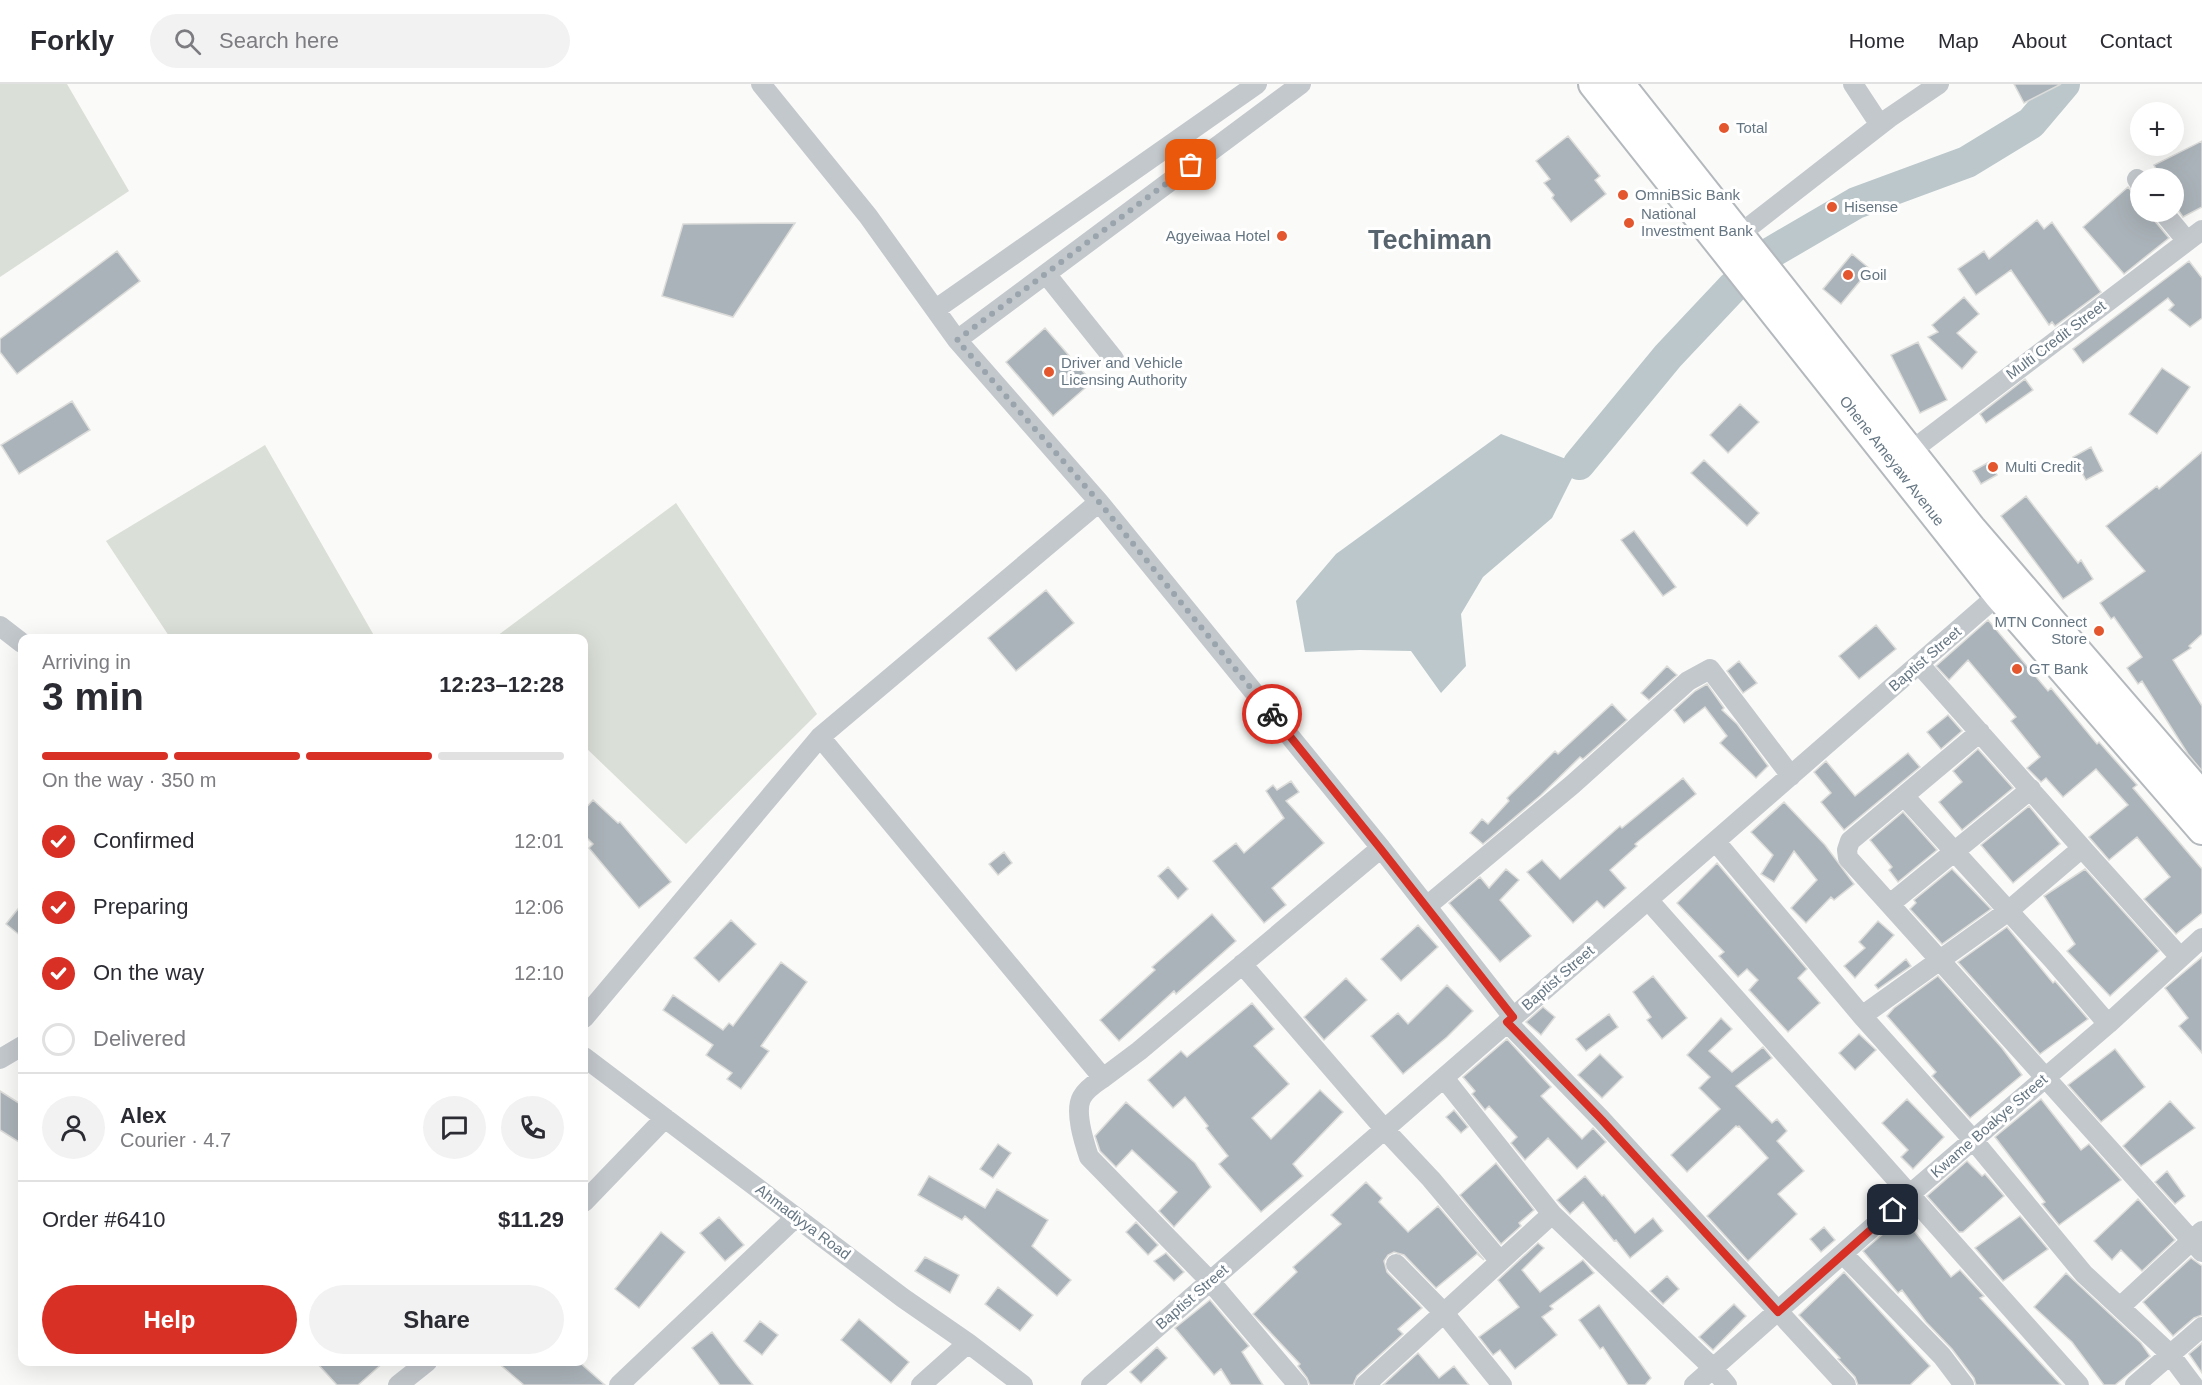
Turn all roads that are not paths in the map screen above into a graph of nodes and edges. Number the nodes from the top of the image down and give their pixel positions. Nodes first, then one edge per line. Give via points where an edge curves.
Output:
1 (761, 84) edge
2 (1257, 84) edge
3 (1301, 84) edge
4 (1593, 84) edge
5 (1620, 84) edge
6 (1853, 84) edge
7 (1933, 86) edge
8 (1634, 119) junction
9 (1880, 125) junction
10 (1691, 191) junction
11 (2176, 222) edge
12 (1740, 234) junction
13 (2194, 236) edge
14 (1046, 274) junction
15 (1777, 298) junction
16 (936, 309) junction
17 (957, 340) junction
18 (1114, 360) dead end
19 (1836, 374) junction
20 (1911, 451) junction
21 (1099, 502) junction
22 (1998, 595) junction
23 (0, 626) edge
24 (18, 640) edge
25 (1919, 664) junction
26 (1980, 732) junction
27 (820, 737) junction
28 (1791, 776) junction
29 (2031, 789) junction
30 (1904, 796) junction
31 (2202, 796) edge
32 (2202, 830) edge
33 (1716, 843) junction
34 (1380, 848) junction
35 (2082, 848) junction
36 (1954, 853) junction
37 (1648, 901) junction
38 (1890, 904) junction
39 (1426, 906) junction
40 (2007, 912) junction
41 (2202, 938) edge
42 (2180, 957) junction
43 (1939, 960) junction
44 (1242, 964) junction
45 (588, 1013) edge
46 (1862, 1016) junction
47 (1510, 1019) junction
48 (2108, 1024) junction
49 (18, 1048) edge
50 (0, 1059) edge
51 (588, 1060) edge
52 (1444, 1077) junction
53 (1103, 1078) junction
54 (2045, 1078) junction
55 (665, 1118) junction
56 (1385, 1128) junction
57 (1974, 1141) junction
58 (1909, 1195) junction
59 (588, 1198) edge
60 (1552, 1214) junction
61 (796, 1217) junction
62 (2199, 1242) edge
63 (1843, 1254) junction
64 (1499, 1260) junction
65 (1396, 1264) dead end
66 (1210, 1281) junction
67 (2120, 1307) junction
68 (1444, 1312) junction
69 (1778, 1312) junction
70 (2202, 1327) edge
71 (969, 1343) junction
72 (2169, 1353) junction
73 (422, 1366) edge
74 (1713, 1368) junction
75 (398, 1385) edge
76 (619, 1385) edge
77 (921, 1385) edge
78 (1023, 1385) edge
79 (1091, 1385) edge
80 (1298, 1385) edge
81 (1365, 1385) edge
82 (1502, 1385) edge
83 (1694, 1385) edge
84 (1727, 1385) edge
85 (1846, 1385) edge
86 (1964, 1385) edge
87 (2079, 1385) edge
88 (2135, 1385) edge
89 (2193, 1385) edge

1 - 16 street via 868,216
2 - 16 street
3 - 14 street
4 - 8 highway, Ohene Ameyaw Avenue
5 - 8 highway, Ohene Ameyaw Avenue
6 - 9 street
7 - 9 street
8 - 10 highway, Ohene Ameyaw Avenue
9 - 12 street
10 - 12 highway, Ohene Ameyaw Avenue
10 - 15 highway, Ohene Ameyaw Avenue
11 - 13 street
12 - 15 highway, Ohene Ameyaw Avenue
13 - 20 street, Multi Credit Street
14 - 17 street
14 - 18 street
15 - 19 highway, Ohene Ameyaw Avenue
16 - 17 street
17 - 21 street
19 - 20 highway, Ohene Ameyaw Avenue
19 - 22 highway, Ohene Ameyaw Avenue
20 - 31 highway, Ohene Ameyaw Avenue via 2018,583
21 - 27 street
21 - 34 street
22 - 25 street, Baptist Street
22 - 32 highway, Ohene Ameyaw Avenue
23 - 24 street
25 - 26 street
25 - 28 street, Baptist Street
26 - 29 street
26 - 30 street
27 - 45 street
27 - 53 street
28 - 33 street, Baptist Street
28 - 39 street via 1710,669 1688,681 1572,785
29 - 35 street
29 - 36 street
30 - 36 street
30 - 38 street via 1850,842 1847,850 1848,858
33 - 37 street, Baptist Street
33 - 46 street
34 - 39 street
34 - 44 street
35 - 40 street
35 - 42 street
36 - 38 street
36 - 40 street
37 - 47 street, Baptist Street
37 - 58 street
38 - 43 street
39 - 47 street
40 - 43 street
40 - 48 street
41 - 42 street, Kwame Boakye Street
42 - 48 street, Kwame Boakye Street
43 - 46 street
43 - 54 street
44 - 53 street
44 - 56 street
46 - 57 street
47 - 52 street, Baptist Street
47 - 69 street
48 - 54 street, Kwame Boakye Street
49 - 50 street
51 - 55 street, Ahmadiyya Road
52 - 56 street, Baptist Street
52 - 60 street
53 - 66 street via 1080,1099 1082,1135 1089,1157
54 - 57 street, Kwame Boakye Street
54 - 62 street
55 - 59 street
55 - 61 street, Ahmadiyya Road
56 - 64 street
56 - 66 street, Baptist Street
57 - 58 street, Kwame Boakye Street
57 - 67 street via 2084,1274
58 - 63 street, Kwame Boakye Street
58 - 87 street
60 - 64 street
60 - 74 street
61 - 71 street, Ahmadiyya Road
61 - 76 street
62 - 67 street
63 - 69 street, Kwame Boakye Street
63 - 86 street via 1942,1356
64 - 68 street
65 - 68 street
66 - 79 street, Baptist Street
66 - 80 street
67 - 72 street
68 - 81 street
68 - 82 street
69 - 74 street, Kwame Boakye Street
69 - 85 street
70 - 72 street
71 - 77 street
71 - 78 street, Ahmadiyya Road
72 - 88 street
72 - 89 street
73 - 75 street
74 - 83 street, Kwame Boakye Street
74 - 84 street

